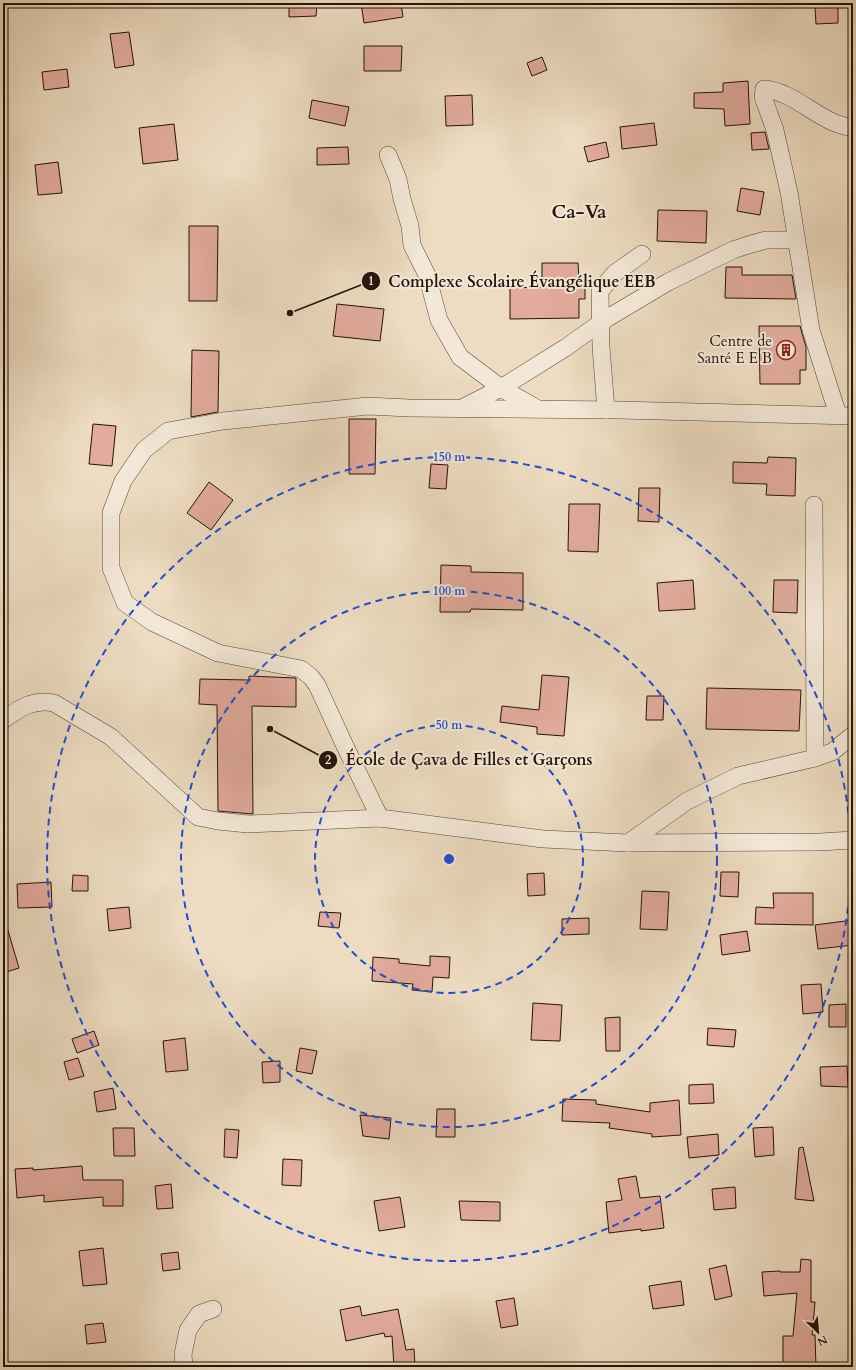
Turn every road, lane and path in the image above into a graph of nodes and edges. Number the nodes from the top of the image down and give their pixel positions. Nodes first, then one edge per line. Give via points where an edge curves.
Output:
1 (853, 128) edge
2 (388, 155) dead end
3 (796, 240) junction
4 (642, 254) dead end
5 (600, 323) junction
6 (501, 388) junction
7 (462, 408) junction
8 (539, 410) junction
9 (606, 410) junction
10 (846, 415) edge
11 (814, 505) dead end
12 (3, 720) edge
13 (853, 735) edge
14 (815, 758) junction
15 (380, 818) junction
16 (853, 840) edge
17 (628, 843) junction
18 (213, 1309) dead end
19 (184, 1367) edge

1 - 3 street via 835,123 785,95 764,89 763,97 775,130 789,192
2 - 6 street via 398,179 412,244 427,275 439,320 460,356
3 - 5 street via 766,240 733,250 668,282
3 - 10 street via 811,330
4 - 5 street via 615,273 600,291
5 - 6 street
5 - 9 street
6 - 7 street
6 - 8 street
7 - 8 street
7 - 15 street via 368,406 223,421 168,431 144,450 124,481 111,513 111,568 125,603 152,622 218,653 300,669 311,677
8 - 9 street
9 - 10 street
11 - 14 street
12 - 15 street via 29,704 43,701 54,704 111,737 198,817 248,824
13 - 14 street via 832,752
14 - 17 street via 738,776 687,801
15 - 17 street via 543,839
16 - 17 street
18 - 19 street via 199,1314 188,1330 183,1354

